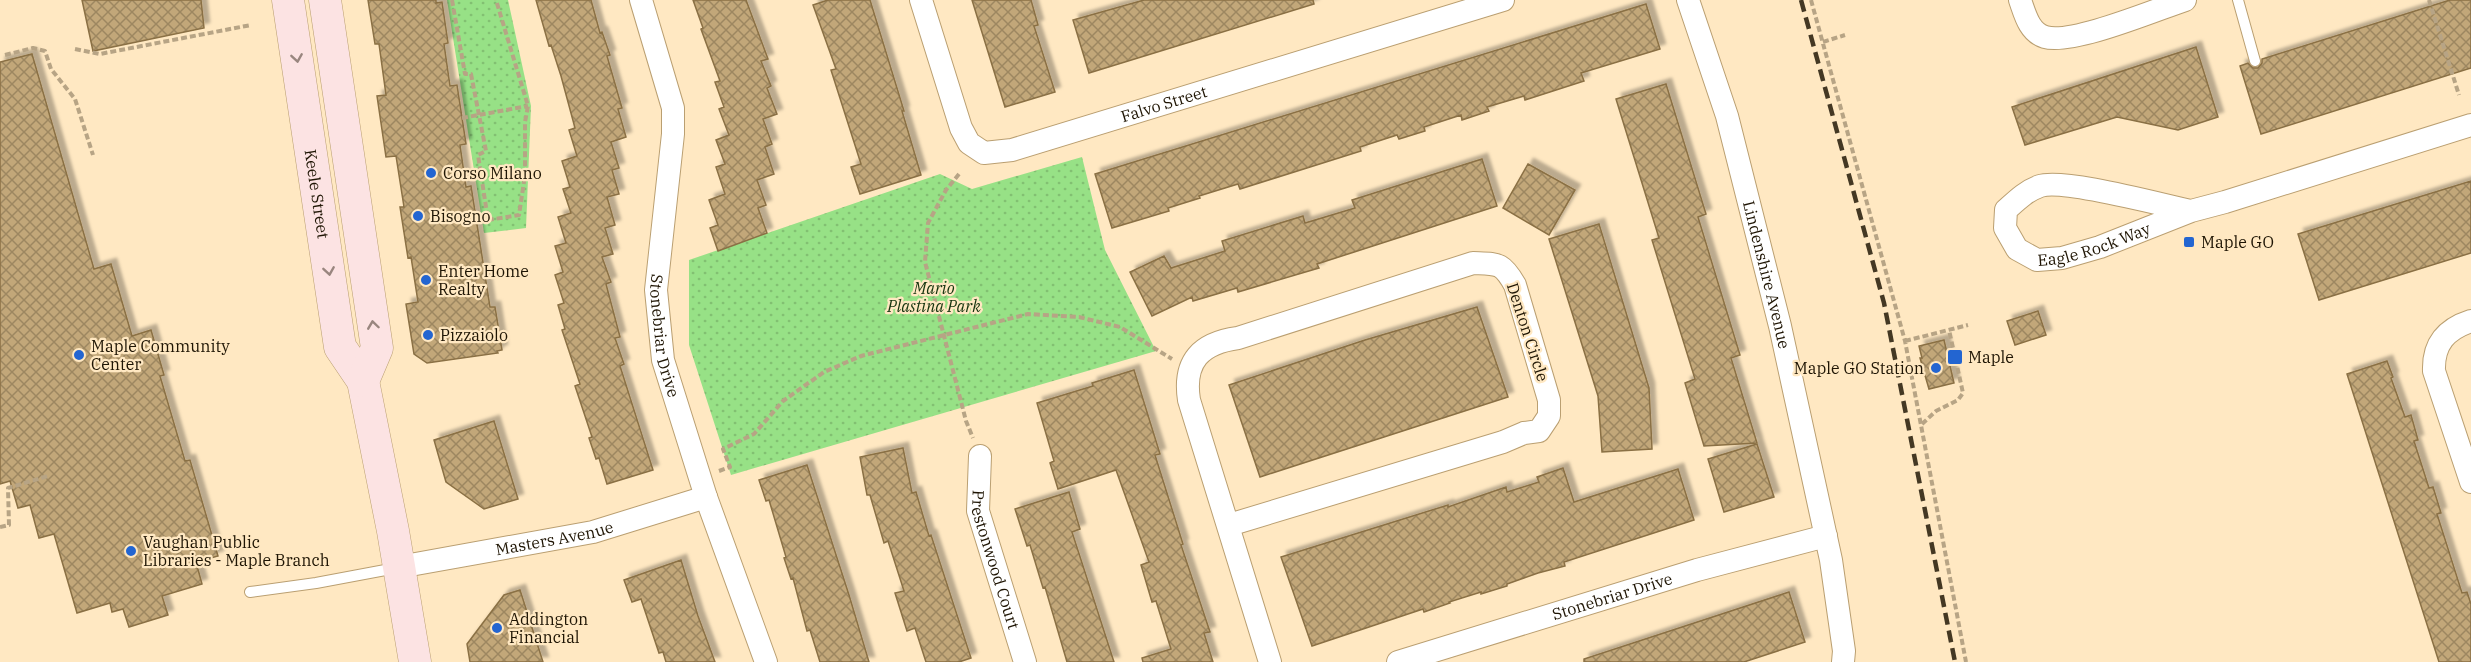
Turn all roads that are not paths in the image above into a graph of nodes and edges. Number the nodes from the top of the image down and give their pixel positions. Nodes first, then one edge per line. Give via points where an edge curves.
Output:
1 (288, 0) edge
2 (325, 0) edge
3 (641, 0) edge
4 (921, 0) edge
5 (1503, 0) edge
6 (1688, 0) edge
7 (2020, 0) edge
8 (2185, 0) edge
9 (2238, 0) edge
10 (2255, 61) dead end
11 (2471, 125) edge
12 (2191, 211) junction
13 (2471, 321) edge
14 (363, 381) junction
15 (980, 456) road end
16 (2471, 482) edge
17 (703, 487) junction
18 (1229, 525) junction
19 (1826, 536) junction
20 (399, 567) junction
21 (250, 592) dead end
22 (415, 662) edge
23 (766, 662) edge
24 (1025, 662) edge
25 (1270, 662) edge
26 (1398, 662) edge
27 (1844, 662) edge

1 -> 14 main road, Keele Street via 340,347
14 -> 2 main road via 377,348
3 - 17 street, Stonebriar Drive via 673,108 656,290 663,360
4 - 5 street, Falvo Street via 961,128 969,143 984,153 1012,150 1083,130
6 - 19 street, Lindenshire Avenue via 1727,116 1755,223
7 - 8 street via 2028,24 2045,37 2072,38
9 - 10 lane
11 - 12 street, Eagle Rock Way
12 - 12 street, Eagle Rock Way via 2057,184 2042,185 2023,194 2006,210 2005,228 2017,249 2037,260 2062,258
13 - 16 street via 2440,340 2433,360
14 - 20 main road, Keele Street
15 - 24 street, Prestonwood Court via 978,511
17 - 20 street, Masters Avenue via 593,532
17 - 23 street, Stonebriar Drive
18 - 18 street, Denton Circle via 1539,431 1549,416 1549,400 1515,285 1506,270 1497,263 1473,263 1238,338 1220,340 1199,352 1186,382 1189,400
18 - 25 street
19 - 26 street, Stonebriar Drive via 1697,570
19 - 27 street, Lindenshire Avenue
20 - 21 lane
20 - 22 main road, Keele Street

